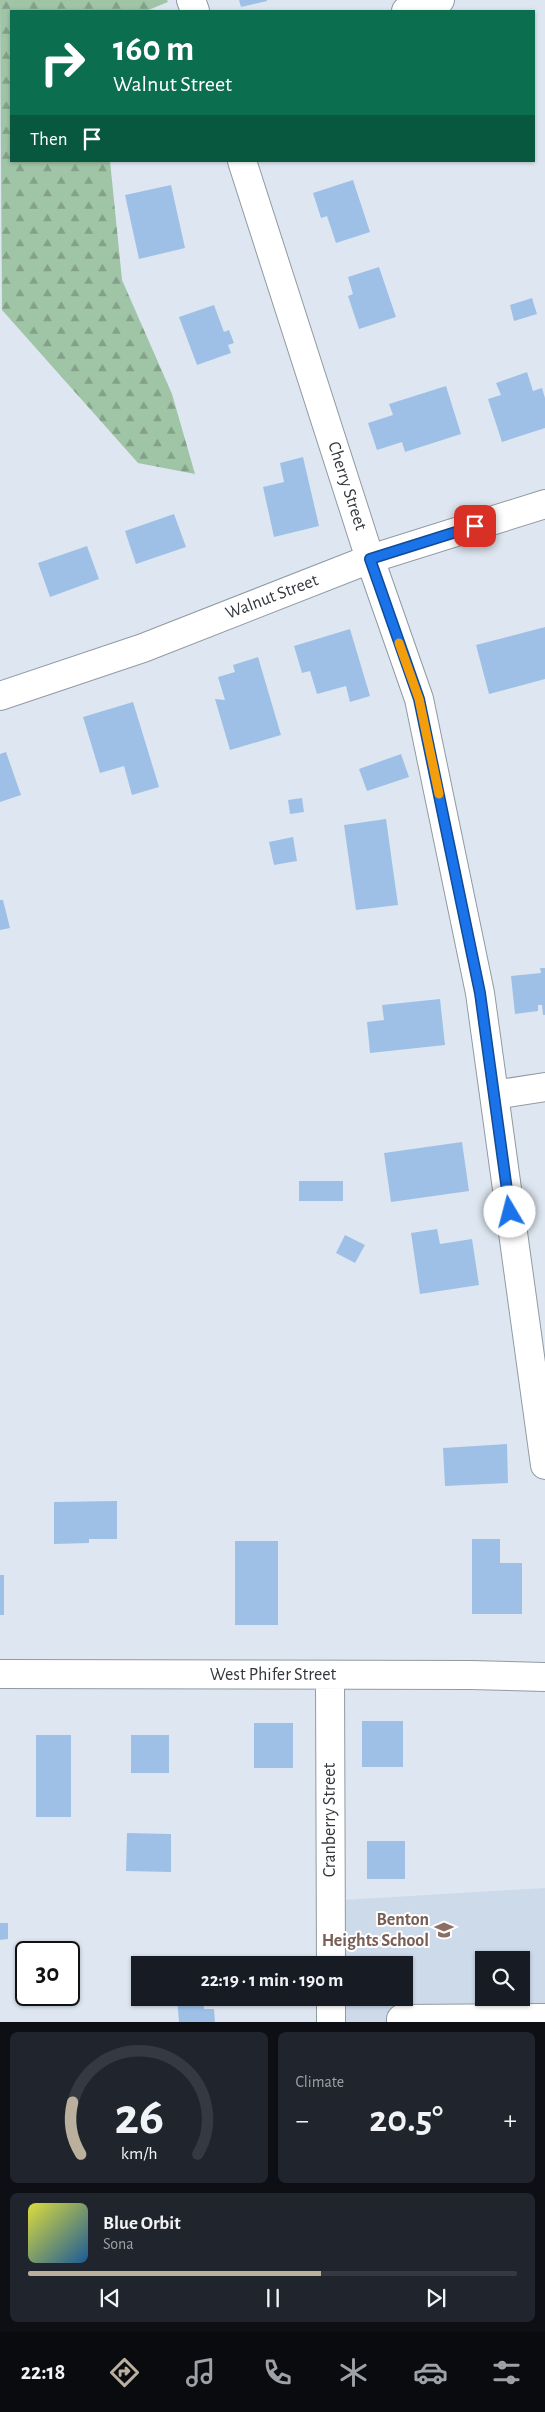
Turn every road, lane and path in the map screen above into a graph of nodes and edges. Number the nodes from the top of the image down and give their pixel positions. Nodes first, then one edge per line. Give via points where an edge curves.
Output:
1 (440, 0) edge
2 (409, 10) edge
3 (242, 162) edge
4 (545, 504) edge
5 (370, 559) junction
6 (0, 696) edge
7 (545, 1087) edge
8 (494, 1095) junction
9 (536, 1327) edge
10 (545, 1465) edge
11 (0, 1674) edge
12 (330, 1676) junction
13 (545, 1677) edge
14 (331, 1956) edge
15 (331, 2006) edge
16 (545, 2018) edge
17 (331, 2022) edge
18 (401, 2022) edge

1 - 2 street
3 - 5 street, Cherry Street
4 - 5 street, Walnut Street
5 - 6 street, Walnut Street via 143,648
5 - 8 street, Cherry Street via 419,699 480,993
7 - 8 street
8 - 9 street, Cherry Street
9 - 10 street, Cherry Street
11 - 12 street, West Phifer Street
12 - 13 street, West Phifer Street
12 - 14 street, Cranberry Street
15 - 17 street
16 - 18 street via 401,2019

